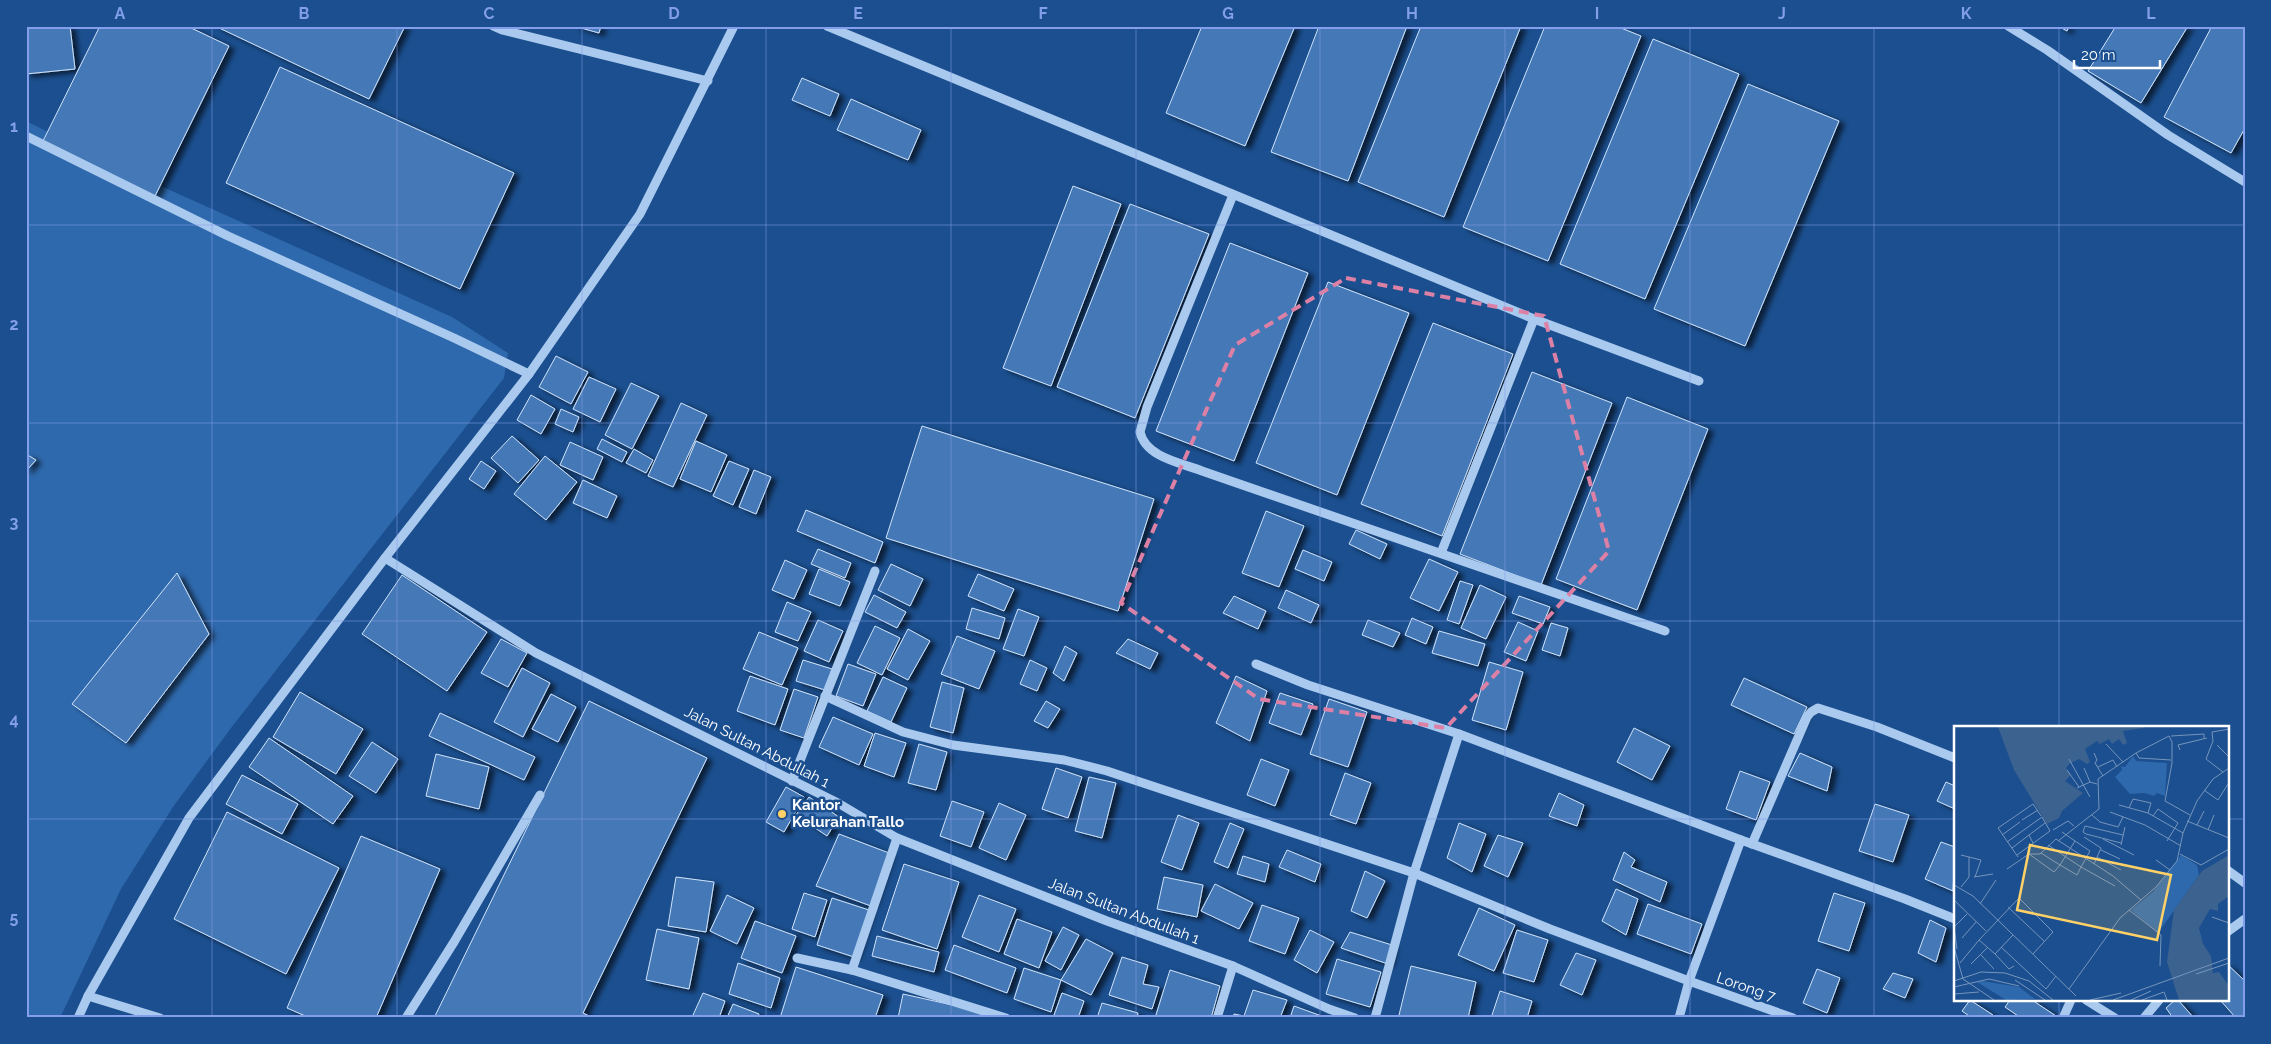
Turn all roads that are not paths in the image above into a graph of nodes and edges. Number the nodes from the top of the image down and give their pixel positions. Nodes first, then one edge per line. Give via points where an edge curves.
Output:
1 (493, 26) edge
2 (734, 26) edge
3 (2008, 26) edge
4 (833, 28) edge
5 (708, 81) junction
6 (26, 136) edge
7 (2245, 182) edge
8 (1233, 195) junction
9 (1534, 319) junction
10 (529, 374) junction
11 (1699, 381) dead end
12 (1441, 553) junction
13 (385, 558) junction
14 (875, 571) dead end
15 (1665, 631) dead end
16 (1256, 664) dead end
17 (825, 696) junction
18 (1460, 734) junction
19 (1954, 758) edge
20 (792, 781) junction
21 (540, 795) dead end
22 (897, 838) junction
23 (1741, 840) junction
24 (1752, 844) junction
25 (2228, 871) edge
26 (1414, 873) junction
27 (2245, 883) edge
28 (1954, 919) edge
29 (2245, 919) edge
30 (2228, 931) edge
31 (797, 958) dead end
32 (1233, 966) junction
33 (852, 970) junction
34 (1689, 982) junction
35 (88, 996) junction
36 (2071, 1002) edge
37 (2089, 1002) edge
38 (2157, 1002) edge
39 (78, 1018) edge
40 (160, 1018) edge
41 (406, 1018) edge
42 (1006, 1018) edge
43 (1217, 1018) edge
44 (1354, 1018) edge
45 (1375, 1018) edge
46 (1679, 1018) edge
47 (1794, 1018) edge
48 (2063, 1018) edge
49 (2115, 1018) edge
50 (2144, 1018) edge

1 - 5 street
2 - 5 street
3 - 7 street
4 - 8 street
5 - 10 street via 640,214
6 - 10 street via 228,236
8 - 9 street
8 - 12 street via 1147,408 1140,432 1142,439 1157,454
9 - 11 street
9 - 12 street
10 - 13 street
12 - 15 street
13 - 20 street, Jalan Sultan Abdullah 1 via 536,653
13 - 35 street via 189,818
14 - 17 street
16 - 18 street via 1308,685
17 - 20 street
17 - 26 street, Lorong 7 via 903,732 953,745 1064,760 1107,771
18 - 23 street
18 - 26 street
19 - 24 street via 1818,708 1807,718
20 - 22 street, Jalan Sultan Abdullah 1 via 838,803
21 - 41 street
22 - 32 street, Jalan Sultan Abdullah 1 via 1107,921
22 - 33 street
23 - 24 street
23 - 34 street
24 - 28 street
25 - 27 street
26 - 34 street, Lorong 7
26 - 45 street
29 - 30 street
31 - 33 street
32 - 43 street
32 - 44 street, Jalan Sultan Abdullah 1
33 - 42 street
34 - 46 street
34 - 47 street, Lorong 7
35 - 39 street
35 - 40 street
36 - 48 street
37 - 49 street
38 - 50 street

